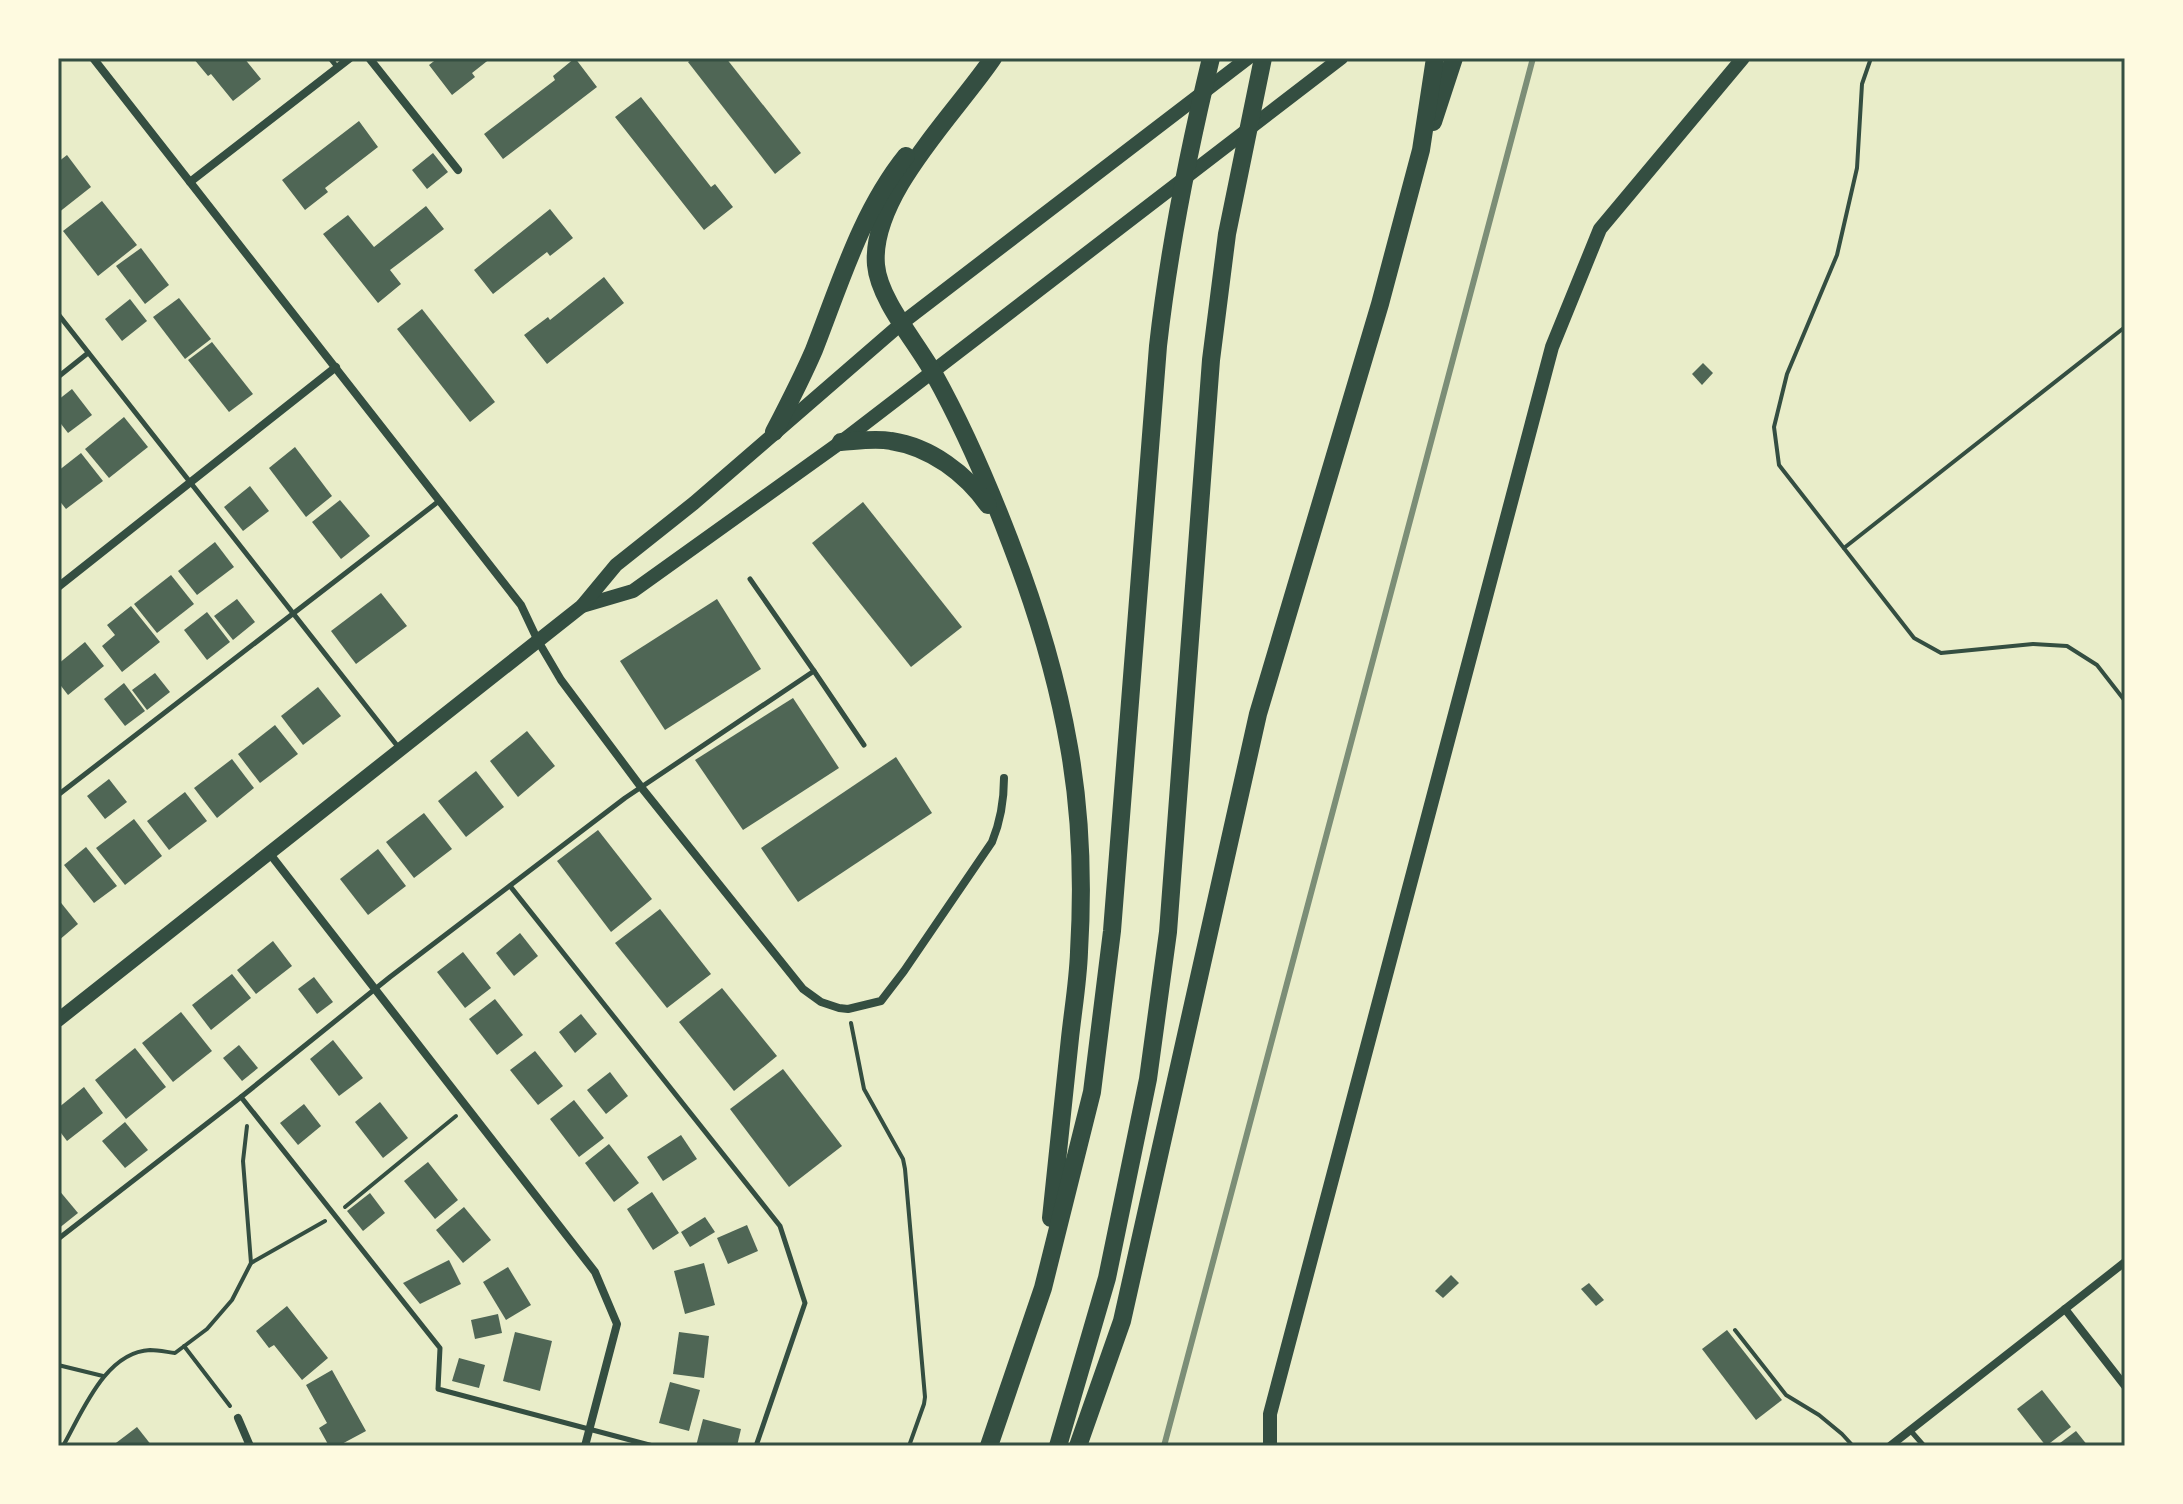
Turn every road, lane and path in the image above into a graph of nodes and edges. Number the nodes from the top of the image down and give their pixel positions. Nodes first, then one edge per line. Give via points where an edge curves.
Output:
1 (93, 58) edge
2 (330, 58) edge
3 (350, 58) edge
4 (369, 58) edge
5 (986, 58) edge
6 (993, 58) edge
7 (1211, 58) edge
8 (1248, 58) edge
9 (1263, 58) edge
10 (1341, 58) edge
11 (1435, 58) edge
12 (1454, 58) edge
13 (1743, 58) edge
14 (1871, 58) edge
15 (337, 68) junction
16 (1421, 150) junction
17 (458, 170) dead end
18 (190, 182) junction
19 (58, 314) edge
20 (902, 323) junction
21 (2125, 327) edge
22 (88, 353) junction
23 (336, 367) junction
24 (934, 373) junction
25 (58, 377) edge
26 (774, 432) junction
27 (841, 442) junction
28 (191, 483) junction
29 (439, 501) junction
30 (1012, 546) junction
31 (1843, 548) junction
32 (750, 579) dead end
33 (58, 587) edge
34 (582, 606) junction
35 (293, 614) junction
36 (538, 641) junction
37 (814, 671) junction
38 (2125, 701) edge
39 (864, 745) dead end
40 (399, 748) junction
41 (1004, 778) dead end
42 (641, 787) junction
43 (58, 795) edge
44 (270, 854) junction
45 (510, 886) junction
46 (375, 989) junction
47 (848, 1009) junction
48 (58, 1020) edge
49 (241, 1097) junction
50 (249, 1106) junction
51 (446, 1123) dead end
52 (335, 1215) junction
53 (58, 1239) edge
54 (2125, 1262) edge
55 (251, 1263) junction
56 (1043, 1288) junction
57 (2065, 1309) junction
58 (1735, 1330) dead end
59 (184, 1346) junction
60 (58, 1365) edge
61 (103, 1376) junction
62 (2125, 1386) edge
63 (238, 1418) joint
64 (591, 1428) junction
65 (1910, 1430) junction
66 (63, 1446) edge
67 (250, 1446) edge
68 (585, 1446) edge
69 (653, 1446) edge
70 (756, 1446) edge
71 (909, 1446) edge
72 (989, 1446) edge
73 (1058, 1446) edge
74 (1078, 1446) edge
75 (1270, 1446) edge
76 (1853, 1446) edge
77 (1890, 1446) edge
78 (1924, 1446) edge

1 - 18 street
2 - 15 lane
3 - 15 street
4 - 17 street
5 - 26 highway via 881,192
6 - 20 highway via 911,168 881,227 876,267
7 - 56 highway via 1166,274 1112,931 1092,1092
8 - 20 main road
9 - 73 highway via 1227,234 1211,360 1168,932 1148,1079 1107,1278
10 - 24 main road
11 - 16 highway
12 - 16 highway
13 - 75 main road via 1600,229 1552,347 1270,1414
14 - 31 path via 1862,84 1857,168 1837,255 1787,374 1774,427 1779,465
15 - 18 street
16 - 74 highway via 1258,714 1122,1321
18 - 23 street
19 - 22 lane
20 - 24 highway
20 - 26 main road
21 - 31 path
22 - 25 lane
22 - 28 lane
23 - 28 street
23 - 29 street
24 - 27 main road
24 - 30 highway
26 - 34 main road via 616,565
27 - 30 highway via 891,441 948,465 979,493
27 - 34 main road via 633,591
28 - 33 street
28 - 35 lane
29 - 35 lane
29 - 36 street via 521,605
30 - 56 highway via 1062,710 1079,862 1079,953
31 - 38 path via 1914,638 1941,653 2067,646 2097,665
32 - 37 lane
34 - 36 main road
35 - 40 lane
35 - 43 lane
36 - 40 main road
36 - 42 street
37 - 39 lane
37 - 42 lane
40 - 44 main road
41 - 47 street via 1004,804 992,842 881,1001
42 - 45 lane
42 - 47 street via 787,972 821,1002
44 - 46 street
44 - 48 main road
45 - 46 lane
45 - 70 lane via 780,1226 805,1303
46 - 49 lane
46 - 64 street via 595,1272 617,1324
47 - 71 path via 864,1089 905,1169 925,1397
49 - 50 lane
49 - 53 lane
50 - 52 lane
50 - 55 path via 243,1161
51 - 52 path
52 - 55 path
52 - 64 lane via 440,1348 438,1389
54 - 57 street
55 - 59 path via 232,1300
56 - 72 highway
57 - 62 street
57 - 65 street
58 - 76 path via 1786,1395 1819,1415
59 - 61 path via 175,1353 147,1350 126,1357
59 - 63 path
60 - 61 path
61 - 66 path
63 - 67 street
64 - 68 street
64 - 69 lane
65 - 77 street
65 - 78 lane

